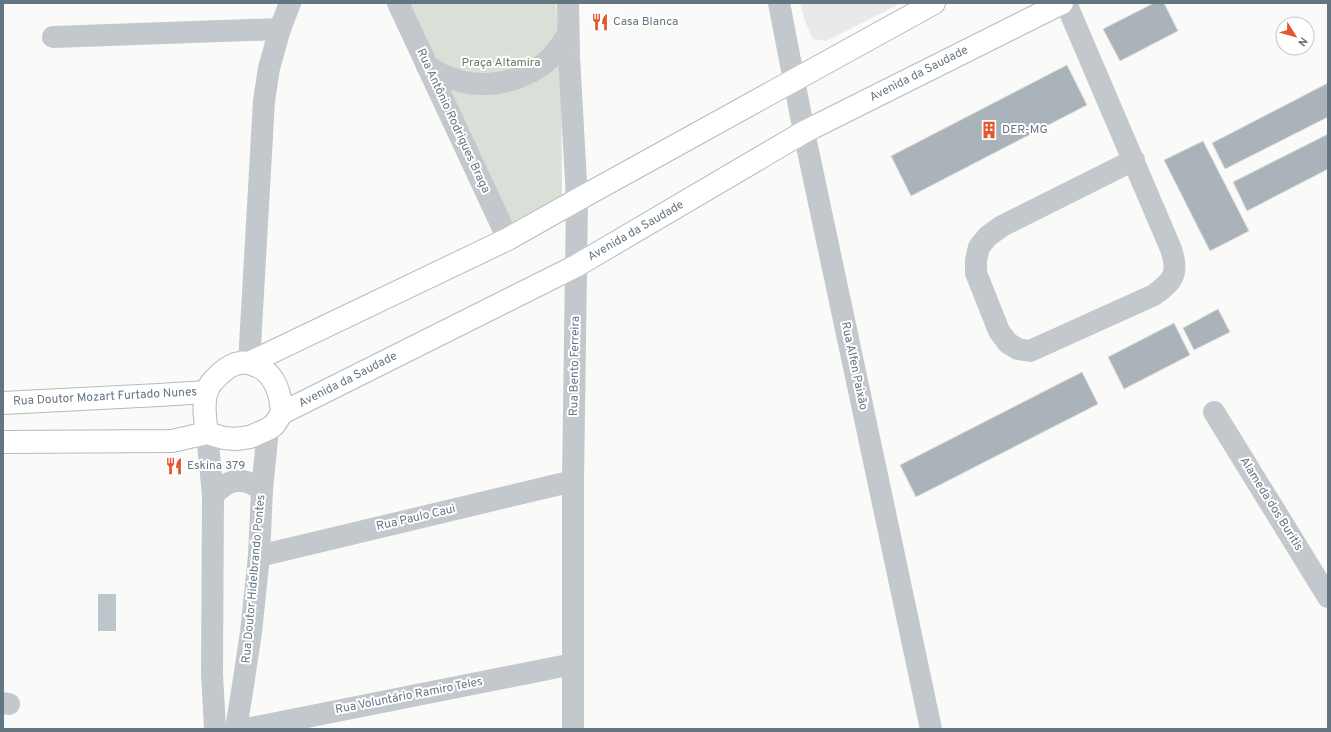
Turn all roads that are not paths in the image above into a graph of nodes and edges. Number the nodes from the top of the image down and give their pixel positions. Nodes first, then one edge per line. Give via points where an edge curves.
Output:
1 (290, 3) edge
2 (398, 3) edge
3 (568, 3) edge
4 (779, 3) edge
5 (934, 3) edge
6 (1062, 3) edge
7 (1066, 3) edge
8 (280, 29) junction
9 (568, 34) junction
10 (53, 37) dead end
11 (427, 66) junction
12 (794, 79) junction
13 (804, 132) junction
14 (1134, 160) junction
15 (577, 200) junction
16 (508, 239) junction
17 (576, 266) junction
18 (249, 363) junction
19 (206, 392) junction
20 (3, 402) edge
21 (1214, 412) dead end
22 (282, 413) junction
23 (268, 429) junction
24 (207, 433) junction
25 (3, 442) edge
26 (573, 481) junction
27 (262, 490) junction
28 (213, 496) junction
29 (259, 556) junction
30 (1328, 597) edge
31 (573, 664) junction
32 (215, 729) edge
33 (236, 729) edge
34 (246, 729) edge
35 (573, 729) edge
36 (931, 729) edge

1 - 8 street
2 - 11 street, Rua Antônio Rodrigues Braga
3 - 9 street, Rua Bento Ferreira
4 - 12 street, Rua Alfen Paixão
5 - 12 main road
6 - 13 main road, Avenida da Saudade
7 - 14 street
8 - 10 street
8 - 18 street via 269,68 264,101
9 - 11 street via 546,62 515,80 480,84 462,82 446,77
9 - 15 street, Rua Bento Ferreira
11 - 16 street, Rua Antônio Rodrigues Braga
12 - 13 street, Rua Alfen Paixão
12 - 15 main road
13 - 17 main road, Avenida da Saudade
13 - 36 street, Rua Alfen Paixão
14 - 14 street via 1002,226 978,247 976,273 999,331 1008,343 1018,350 1030,351 1154,295 1174,276 1176,262 1172,249
15 - 16 main road
15 - 17 street, Rua Bento Ferreira
16 - 18 main road
17 - 22 main road, Avenida da Saudade
17 - 26 street, Rua Bento Ferreira
18 - 19 main road via 238,362 219,373
18 - 22 main road via 264,370 275,384 281,399
19 - 20 main road, Rua Doutor Mozart Furtado Nunes
19 - 24 main road via 204,419
21 - 30 street, Alameda dos Buritis
22 - 23 main road, Avenida da Saudade
23 - 24 main road, Avenida da Saudade via 250,437 236,439
23 - 27 street, Rua Doutor Hidelbrando Pontes
24 - 25 main road via 172,441
24 - 28 street
26 - 29 street, Rua Paulo Caui
26 - 31 street, Rua Bento Ferreira
27 - 28 street via 253,483 242,480 220,487
27 - 29 street, Rua Doutor Hidelbrando Pontes
28 - 32 street via 212,659
29 - 33 street, Rua Doutor Hidelbrando Pontes via 248,655
31 - 34 street, Rua Voluntário Ramiro Teles
31 - 35 street, Rua Bento Ferreira

